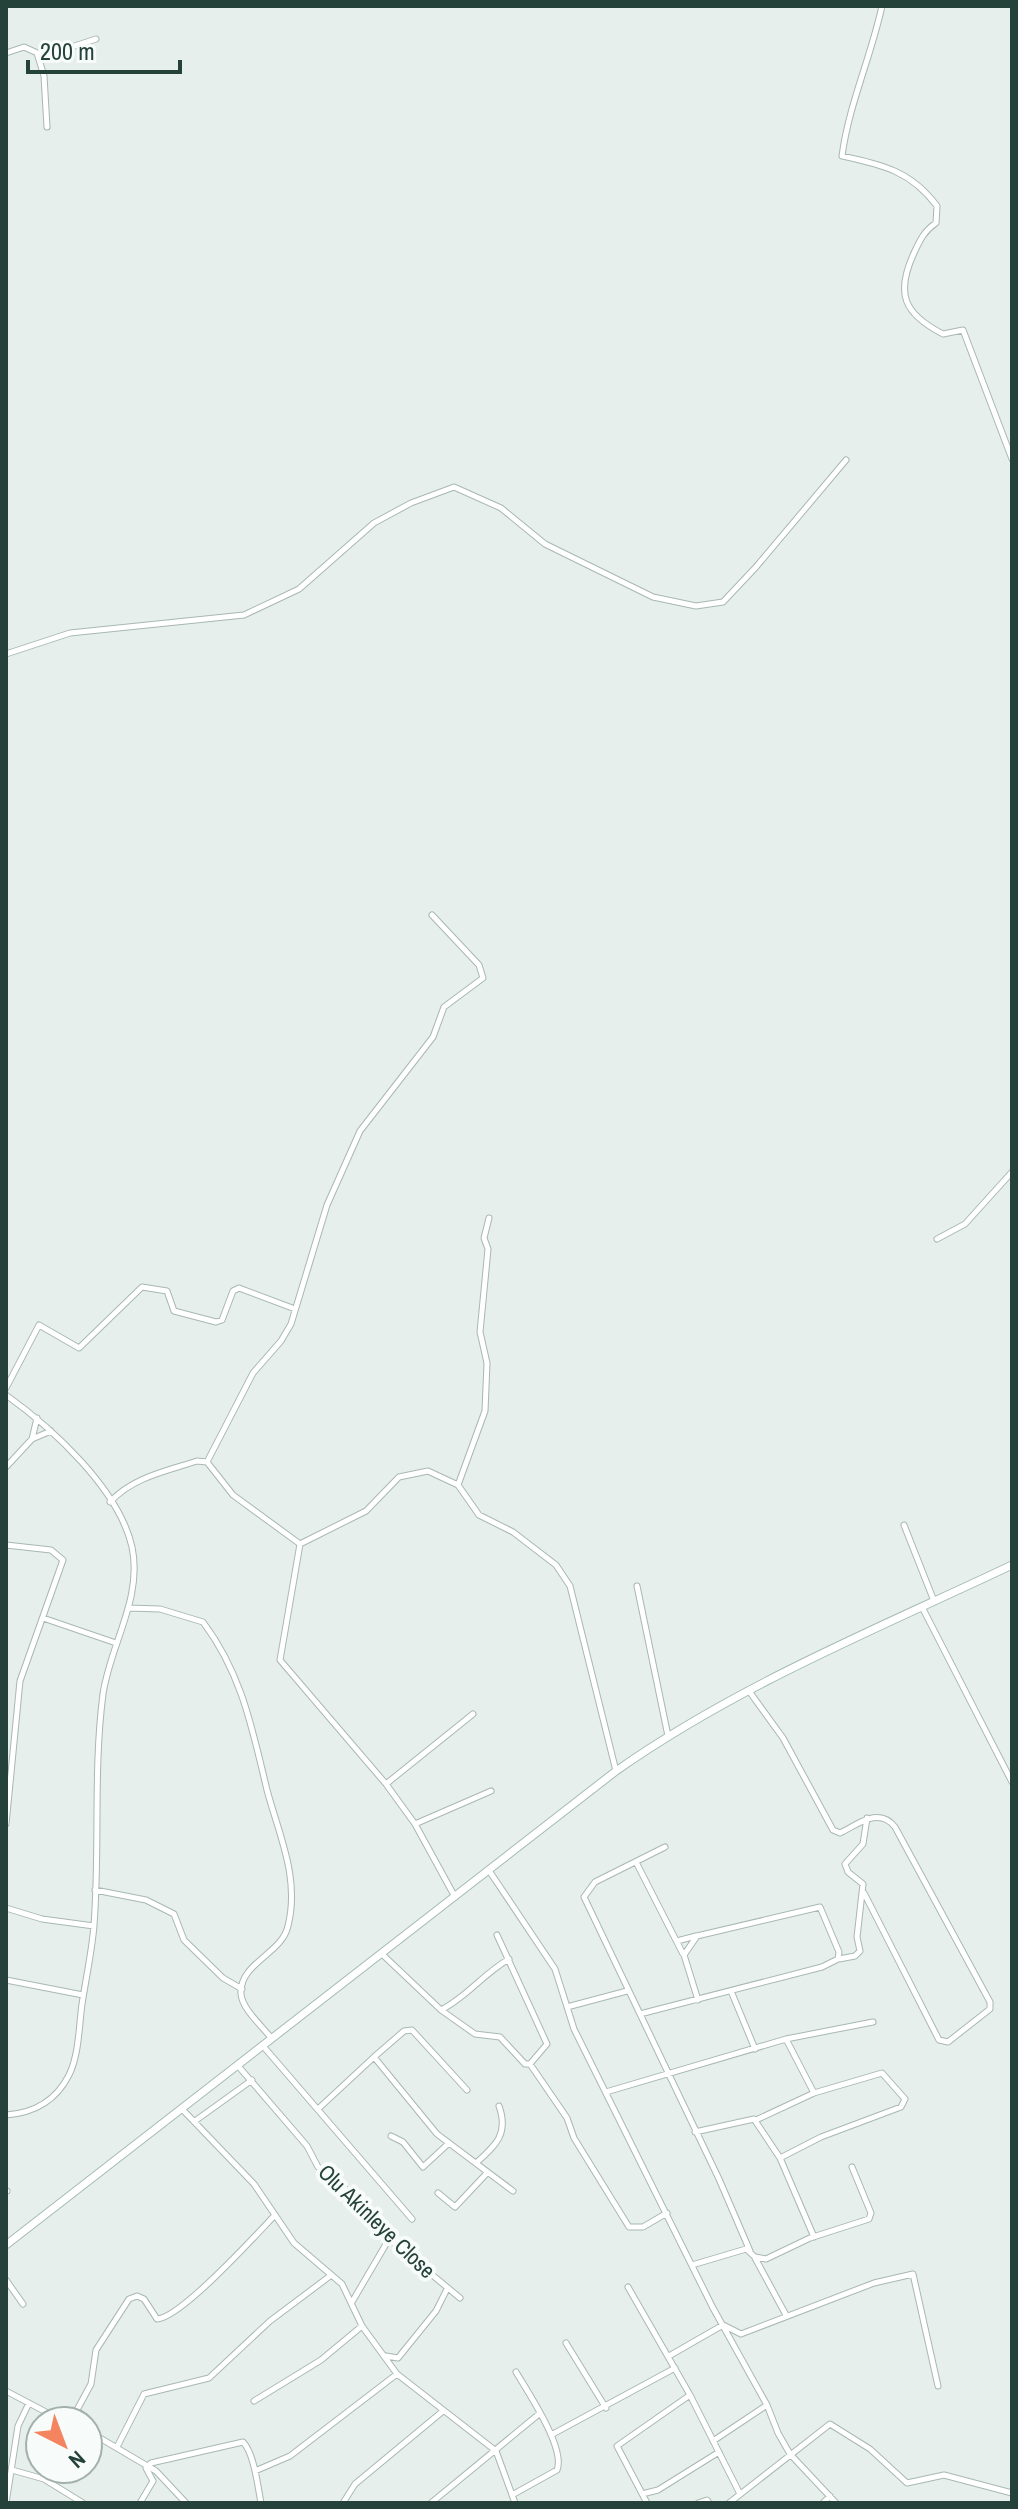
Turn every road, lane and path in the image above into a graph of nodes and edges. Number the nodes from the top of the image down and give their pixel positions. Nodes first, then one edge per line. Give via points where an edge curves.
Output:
1 (882, 6) edge
2 (96, 39) dead end
3 (6, 53) edge
4 (37, 53) junction
5 (47, 127) dead end
6 (1012, 459) edge
7 (846, 460) dead end
8 (6, 654) edge
9 (432, 915) dead end
10 (1012, 1172) edge
11 (489, 1218) dead end
12 (937, 1239) dead end
13 (295, 1309) junction
14 (6, 1388) edge
15 (6, 1395) edge
16 (37, 1417) junction
17 (52, 1431) junction
18 (32, 1439) junction
19 (207, 1462) junction
20 (6, 1467) edge
21 (458, 1485) junction
22 (110, 1502) junction
23 (904, 1525) dead end
24 (300, 1544) junction
25 (6, 1545) edge
26 (1012, 1565) edge
27 (637, 1586) dead end
28 (934, 1602) junction
29 (922, 1607) junction
30 (128, 1608) junction
31 (43, 1618) junction
32 (116, 1643) junction
33 (748, 1690) junction
34 (473, 1714) dead end
35 (668, 1736) junction
36 (616, 1771) junction
37 (1012, 1782) edge
38 (386, 1784) junction
39 (491, 1791) dead end
40 (867, 1818) junction
41 (6, 1824) edge
42 (415, 1824) junction
43 (665, 1847) dead end
44 (636, 1862) junction
45 (490, 1872) junction
46 (95, 1890) junction
47 (864, 1893) junction
48 (456, 1898) junction
49 (6, 1908) edge
50 (94, 1926) junction
51 (497, 1935) dead end
52 (697, 1936) junction
53 (677, 1941) junction
54 (383, 1955) junction
55 (684, 1955) junction
56 (509, 1959) junction
57 (838, 1959) junction
58 (6, 1980) edge
59 (242, 1989) junction
60 (627, 1991) junction
61 (731, 1991) junction
62 (83, 1995) junction
63 (698, 2000) junction
64 (567, 2007) junction
65 (441, 2010) junction
66 (640, 2014) junction
67 (873, 2022) dead end
68 (272, 2039) junction
69 (786, 2039) junction
70 (263, 2046) junction
71 (755, 2049) junction
72 (374, 2057) junction
73 (530, 2064) junction
74 (239, 2067) junction
75 (666, 2074) junction
76 (252, 2080) junction
77 (467, 2090) dead end
78 (606, 2092) junction
79 (814, 2093) junction
80 (499, 2106) dead end
81 (182, 2109) junction
82 (318, 2109) junction
83 (6, 2115) edge
84 (756, 2120) junction
85 (195, 2121) junction
86 (695, 2132) junction
87 (391, 2136) dead end
88 (449, 2143) junction
89 (780, 2158) junction
90 (476, 2163) junction
91 (852, 2167) dead end
92 (487, 2173) junction
93 (513, 2191) dead end
94 (438, 2193) dead end
95 (667, 2213) junction
96 (275, 2215) junction
97 (412, 2219) dead end
98 (814, 2237) junction
99 (389, 2239) junction
100 (6, 2245) edge
101 (750, 2251) junction
102 (755, 2257) junction
103 (692, 2265) junction
104 (330, 2276) junction
105 (6, 2280) edge
106 (628, 2287) dead end
107 (447, 2289) junction
108 (460, 2298) dead end
109 (352, 2302) junction
110 (23, 2304) dead end
111 (786, 2315) junction
112 (723, 2325) junction
113 (362, 2326) junction
114 (566, 2343) dead end
115 (385, 2356) junction
116 (669, 2356) junction
117 (675, 2368) junction
118 (516, 2372) dead end
119 (397, 2374) junction
120 (938, 2386) dead end
121 (9, 2392) edge
122 (690, 2395) junction
123 (6, 2400) edge
124 (254, 2401) dead end
125 (29, 2403) junction
126 (33, 2405) edge
127 (80, 2405) edge
128 (767, 2405) junction
129 (606, 2408) junction
130 (443, 2411) junction
131 (539, 2414) junction
132 (551, 2435) junction
133 (104, 2440) edge
134 (713, 2441) junction
135 (117, 2447) junction
136 (496, 2451) junction
137 (719, 2452) junction
138 (790, 2454) junction
139 (146, 2468) junction
140 (12, 2470) junction
141 (255, 2471) junction
142 (1012, 2493) edge
143 (642, 2494) junction
144 (740, 2494) junction
145 (512, 2495) junction
146 (830, 2496) junction
147 (6, 2503) edge
148 (83, 2503) edge
149 (140, 2503) edge
150 (186, 2503) edge
151 (261, 2503) edge
152 (343, 2503) edge
153 (431, 2503) edge
154 (515, 2503) edge
155 (647, 2503) edge
156 (698, 2503) edge
157 (709, 2503) edge
158 (729, 2503) edge
159 (823, 2503) edge
160 (836, 2503) edge

1 - 6 street via 848,115 842,156 919,182 937,206 936,223 925,230 905,272 903,297 919,321 943,334 963,330
2 - 4 street via 44,56
3 - 4 street via 24,47
4 - 5 street
7 - 8 street via 723,602 696,606 653,597 545,544 501,508 454,487 374,523 299,589 244,615 70,633
9 - 13 street via 479,965 483,978 444,1007 433,1037 360,1131 327,1205
10 - 12 street via 965,1224
11 - 21 street via 480,1332 487,1363 485,1411
13 - 14 street via 239,1288 216,1322 174,1311 167,1291 142,1287 79,1348 39,1325
13 - 19 street via 281,1341 253,1373
15 - 16 street
16 - 17 street
16 - 18 street
17 - 18 street
17 - 22 street
18 - 20 street
19 - 22 street via 142,1479
19 - 24 street via 233,1495
21 - 24 street via 428,1471 399,1477 366,1511
21 - 36 street via 479,1515 513,1532 556,1565 570,1586
22 - 30 street via 132,1547 134,1580
23 - 28 street
24 - 38 street via 280,1660
25 - 31 street via 61,1555 62,1567
26 - 28 main road
27 - 35 street
28 - 29 main road
29 - 33 main road
29 - 37 street
30 - 32 street
30 - 59 street via 160,1609 203,1622 235,1673 252,1718 292,1885 286,1933 250,1971
31 - 32 street
31 - 41 street via 20,1681
32 - 46 street via 99,1741
33 - 35 main road
33 - 40 street via 783,1738 830,1827 840,1833
34 - 38 street
35 - 36 main road
36 - 45 main road
38 - 42 street
39 - 42 street
40 - 47 street via 863,1844 845,1864 863,1884
40 - 47 street via 887,1819 895,1827 990,2009 948,2042 939,2040
42 - 48 street
43 - 44 street
44 - 53 street
44 - 60 street via 595,1882 584,1897
45 - 48 main road
45 - 64 street via 555,1969
46 - 50 street
46 - 59 street via 146,1900 174,1914 184,1940
47 - 57 street via 858,1915 859,1953
48 - 54 main road
49 - 50 street
50 - 62 street
51 - 56 street
52 - 53 street
52 - 55 street
52 - 57 street via 818,1905
53 - 55 street
54 - 65 street
54 - 68 main road
55 - 63 street
56 - 65 street
56 - 73 street via 547,2044
57 - 61 street
58 - 62 street
59 - 68 street via 244,2003
60 - 64 street
60 - 66 street
61 - 63 street
61 - 71 street
62 - 83 street via 68,2076 45,2104
63 - 66 street
64 - 78 street
65 - 73 street via 475,2034 500,2037
66 - 75 street
67 - 69 street
68 - 70 main road
69 - 71 street
69 - 79 street
70 - 74 main road
70 - 82 street
71 - 75 street
72 - 77 street via 412,2030
72 - 82 street
72 - 88 street
73 - 95 street via 567,2118 624,2222 634,2229
74 - 76 street, Olu Akinleye Close
74 - 81 main road
75 - 78 street
75 - 86 street
76 - 85 street
76 - 99 street, Olu Akinleye Close via 318,2167 335,2177
78 - 95 street
79 - 84 street
79 - 89 street via 882,2073 898,2087 904,2103
80 - 90 street via 504,2132
81 - 85 street
81 - 100 main road
82 - 97 street
84 - 86 street
84 - 89 street
85 - 96 street via 254,2184
86 - 101 street
87 - 88 street via 403,2142 423,2167
88 - 90 street
89 - 98 street
90 - 92 street
91 - 98 street via 871,2217
92 - 93 street
92 - 94 street via 455,2207
95 - 103 street
96 - 104 street via 294,2243
96 - 127 street via 167,2317 157,2319 140,2297 129,2299 96,2350 91,2384
98 - 102 street via 770,2258
99 - 107 street, Olu Akinleye Close
99 - 109 street
101 - 102 street
101 - 103 street
102 - 111 street
103 - 112 street
104 - 109 street
104 - 135 street via 270,2321 209,2378 144,2394
105 - 110 street
106 - 116 street
107 - 108 street, Olu Akinleye Close
107 - 115 street via 409,2349 398,2358
109 - 113 street
111 - 112 street via 741,2334
111 - 120 street via 913,2274
112 - 116 street
112 - 128 street
113 - 115 street
113 - 124 street via 321,2360
114 - 129 street
115 - 119 street
116 - 117 street
117 - 122 street
117 - 129 street
118 - 131 street
119 - 130 street
119 - 141 street via 290,2456
121 - 123 street
121 - 125 street
122 - 134 street
122 - 143 street via 617,2446
125 - 126 street
125 - 140 street via 18,2426
128 - 134 street
128 - 138 street
129 - 132 street
130 - 136 street
130 - 152 street via 355,2484
131 - 132 street
131 - 136 street
132 - 145 street via 560,2461 557,2470
133 - 135 street
134 - 137 street
135 - 139 street
136 - 145 street
136 - 153 street
137 - 143 street via 658,2490
137 - 144 street
138 - 142 street via 830,2424 907,2483 944,2475
138 - 144 street
138 - 146 street
139 - 141 street via 243,2442
139 - 149 street via 153,2481
139 - 150 street via 161,2475
140 - 147 street
140 - 148 street via 56,2484
141 - 151 street
143 - 155 street
144 - 158 street
145 - 154 street
146 - 159 street
146 - 160 street
156 - 157 street

